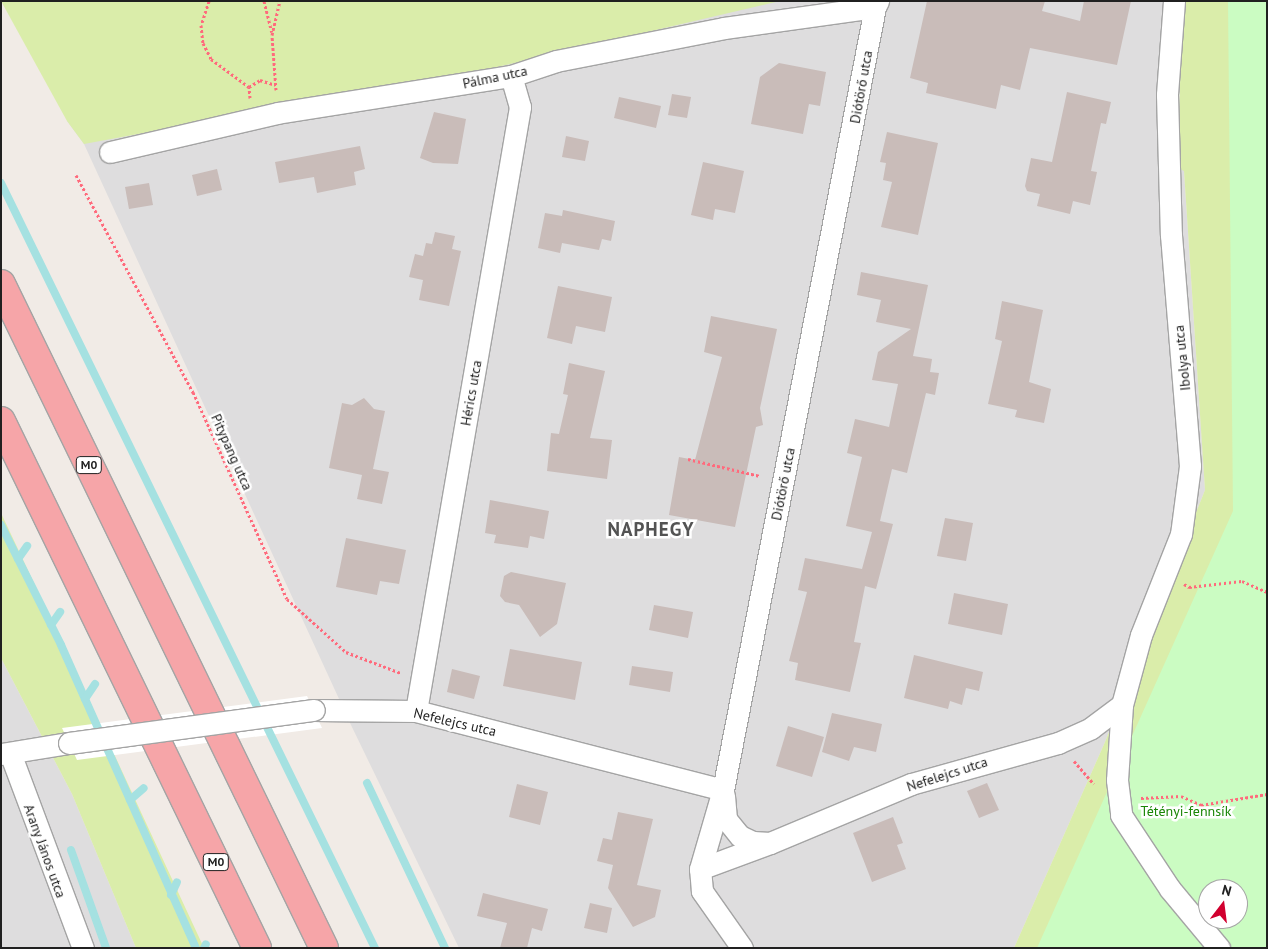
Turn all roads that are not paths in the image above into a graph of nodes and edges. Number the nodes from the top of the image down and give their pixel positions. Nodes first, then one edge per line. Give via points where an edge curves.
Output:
1 (1174, 1) edge
2 (876, 4) edge
3 (511, 76) junction
4 (110, 152) dead end
5 (1, 284) edge
6 (1, 421) edge
7 (1122, 705) junction
8 (416, 711) junction
9 (6, 753) edge
10 (723, 790) junction
11 (770, 843) junction
12 (700, 869) junction
13 (82, 948) edge
14 (257, 948) edge
15 (324, 948) edge
16 (742, 948) edge
17 (1219, 948) edge

1 - 7 street, Ibolya utca via 1167,96 1171,235 1190,466 1182,526 1142,635
2 - 3 street, Pálma utca via 724,28 556,61
2 - 10 street, Diótörő utca
3 - 4 street, Pálma utca via 277,114
3 - 8 street, Hérics utca via 520,107
5 - 15 highway, M0
6 - 14 highway, M0
7 - 11 street, Nefelejcs utca via 1091,728 1058,743 911,784
7 - 17 street, Ibolya utca via 1120,806 1170,889
8 - 9 street, Nefelejcs utca, bridge via 314,710
8 - 10 street, Nefelejcs utca
9 - 13 street, Arany János utca
10 - 11 street via 726,819 740,836
10 - 12 street, Diótörő utca
11 - 12 street, Nefelejcs utca
12 - 16 street, Diótörő utca via 702,891

